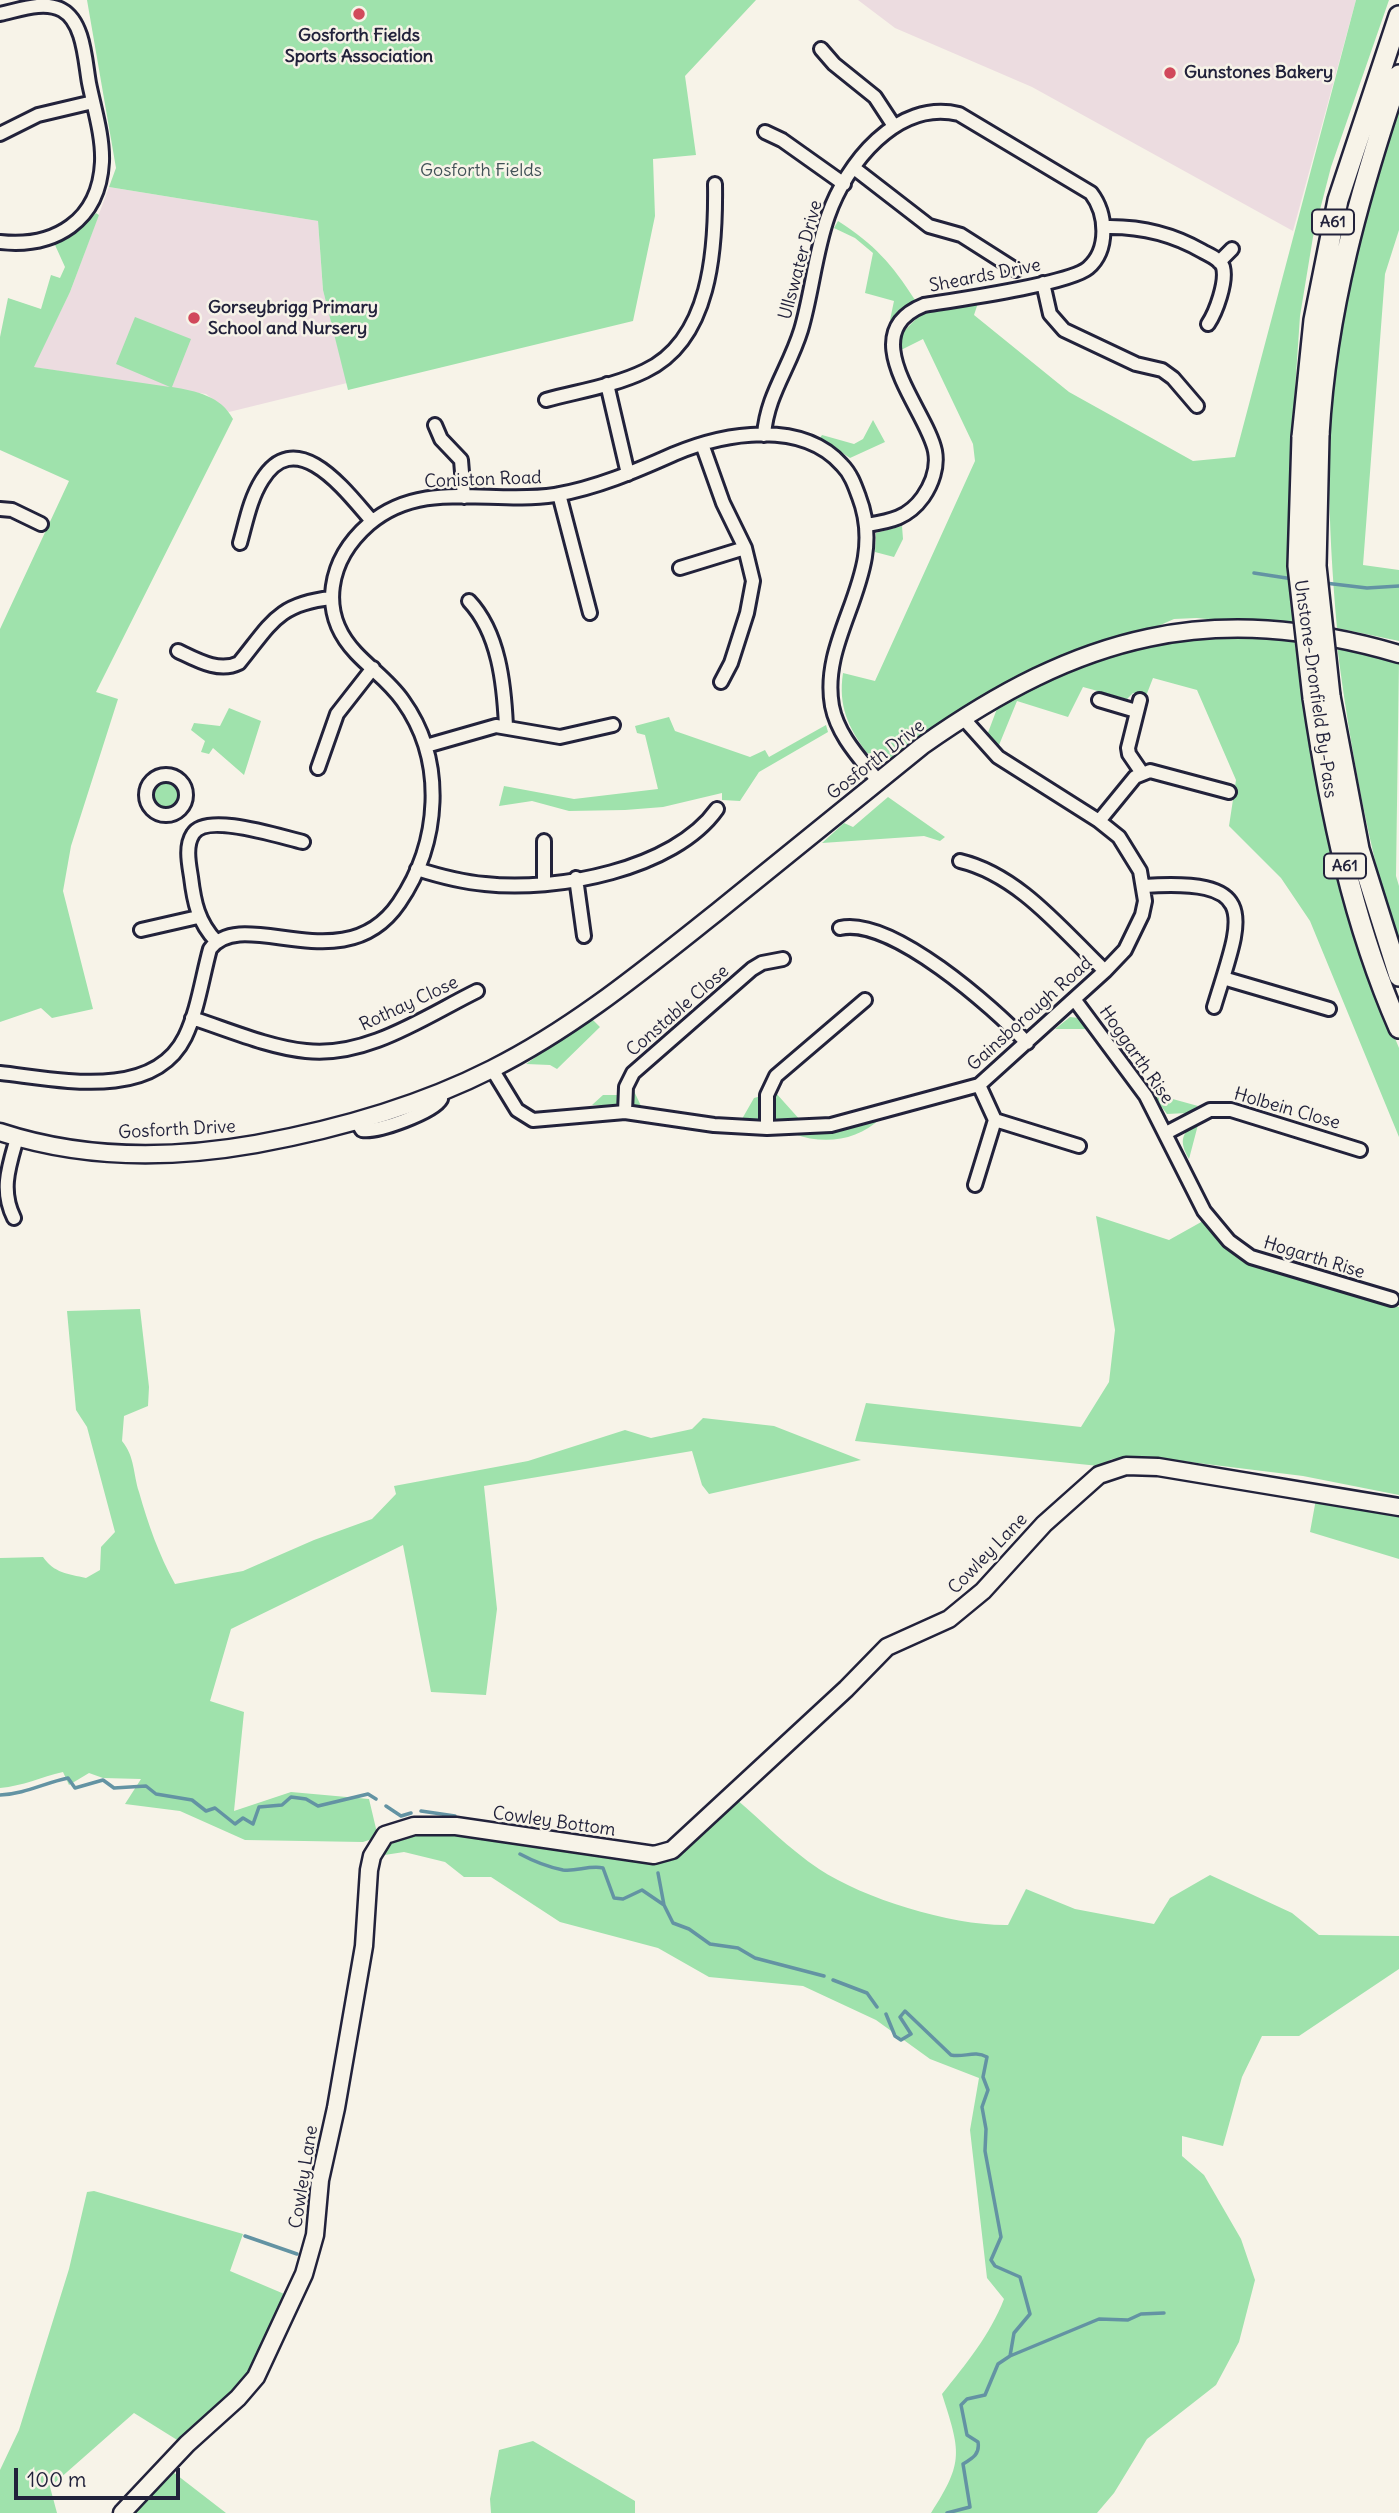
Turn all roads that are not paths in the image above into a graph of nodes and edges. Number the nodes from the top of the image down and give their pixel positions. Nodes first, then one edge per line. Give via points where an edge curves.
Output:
1 (0, 14) edge
2 (1399, 16) edge
3 (821, 49) dead end
4 (1399, 75) edge
5 (93, 102) junction
6 (894, 126) junction
7 (765, 132) dead end
8 (0, 134) edge
9 (854, 168) junction
10 (715, 184) dead end
11 (844, 184) junction
12 (1104, 227) junction
13 (0, 242) edge
14 (1232, 248) dead end
15 (1219, 262) junction
16 (1016, 270) dead end
17 (1043, 283) junction
18 (1208, 324) dead end
19 (607, 384) junction
20 (546, 400) dead end
21 (1197, 406) dead end
22 (435, 425) dead end
23 (764, 435) junction
24 (1311, 436) junction
25 (702, 444) junction
26 (628, 474) junction
27 (559, 494) junction
28 (464, 496) junction
29 (0, 509) edge
30 (372, 521) junction
31 (41, 524) dead end
32 (867, 525) junction
33 (240, 543) dead end
34 (745, 548) junction
35 (680, 568) dead end
36 (331, 598) junction
37 (469, 601) dead end
38 (590, 613) dead end
39 (178, 651) dead end
40 (1399, 654) edge
41 (373, 668) junction
42 (720, 682) dead end
43 (1322, 697) junction
44 (1099, 700) dead end
45 (963, 718) junction
46 (612, 725) dead end
47 (506, 726) junction
48 (426, 746) junction
49 (318, 768) dead end
50 (1142, 773) junction
51 (878, 781) junction
52 (1229, 792) dead end
53 (717, 809) dead end
54 (175, 813) dead end
55 (1099, 821) junction
56 (194, 831) junction
57 (544, 841) dead end
58 (303, 842) dead end
59 (960, 861) dead end
60 (417, 869) junction
61 (576, 878) junction
62 (544, 883) junction
63 (1144, 886) junction
64 (198, 918) junction
65 (840, 928) dead end
66 (141, 930) dead end
67 (584, 936) dead end
68 (216, 941) junction
69 (783, 959) dead end
70 (1105, 971) junction
71 (1399, 976) edge
72 (1223, 978) junction
73 (477, 991) dead end
74 (1074, 999) junction
75 (865, 1000) dead end
76 (1214, 1007) dead end
77 (1329, 1009) dead end
78 (192, 1018) junction
79 (1399, 1028) edge
80 (1027, 1043) junction
81 (492, 1069) junction
82 (0, 1073) edge
83 (979, 1085) junction
84 (625, 1112) junction
85 (995, 1120) junction
86 (766, 1128) junction
87 (0, 1132) edge
88 (1166, 1133) junction
89 (17, 1138) junction
90 (1079, 1146) dead end
91 (1360, 1150) dead end
92 (975, 1185) dead end
93 (2, 1186) edge
94 (14, 1218) dead end
95 (1392, 1300) dead end
96 (1399, 1507) edge
97 (431, 1826) joint
98 (672, 1850) joint
99 (122, 2513) edge

1 - 5 street via 45,6 71,17
2 - 24 highway, Unstone-Dronfield By-Pass / A61 via 1338,200 1312,331
3 - 6 street via 875,97
4 - 24 highway, Unstone-Dronfield By-Pass / A61 via 1366,173 1342,267
5 - 8 street via 38,115
5 - 13 street via 102,162 95,193 85,211 68,229 45,241
6 - 9 street, Ullswater Drive
6 - 12 street, Ullswater Drive via 920,114 949,112 970,120 1091,193
7 - 11 street
9 - 11 street, Ullswater Drive
9 - 16 street via 929,226 961,235
10 - 19 street via 706,280 689,332 660,363
11 - 23 street, Ullswater Drive via 826,221 801,331 767,407
12 - 15 street via 1159,232
12 - 17 street, Sheards Drive via 1099,253 1088,268
14 - 15 street
15 - 18 street via 1224,271
17 - 21 street via 1050,314 1064,330 1136,364 1162,370
17 - 32 street, Sheards Drive via 924,305 900,324 894,345 896,365 933,444 934,472 927,491 909,513
19 - 20 street
19 - 26 street
22 - 28 street via 461,460
23 - 25 street, Coniston Road
23 - 32 street, Coniston Road via 803,440 840,462 853,481
24 - 43 highway, Unstone-Dronfield By-Pass / A61, bridge via 1298,566
25 - 26 street, Coniston Road
25 - 34 street
26 - 27 street, Coniston Road
27 - 28 street, Coniston Road via 504,499
27 - 38 street
28 - 30 street, Coniston Road via 409,501
29 - 31 street
30 - 33 street via 323,468 296,460 276,465 263,478
30 - 36 street, Coniston Road via 341,557
32 - 51 street, Coniston Road via 868,551 834,662 831,696 847,743
34 - 35 street
34 - 42 street via 753,581 751,597 731,663
36 - 39 street via 302,601 286,609 232,667 206,664
36 - 41 street, Coniston Road via 343,637
37 - 47 street via 493,643
40 - 45 street, Gosforth Drive via 1336,638 1276,630 1181,630 1126,641 1079,658
41 - 48 street, Coniston Road via 403,700
41 - 49 street via 337,714
43 - 71 highway, Unstone-Dronfield By-Pass / A61 via 1359,849
43 - 79 highway, Unstone-Dronfield By-Pass / A61 via 1325,777 1342,855 1367,947
44 - 50 street via 1138,706 1128,748
45 - 51 street, Gosforth Drive
45 - 55 street via 998,757
46 - 47 street via 560,737
47 - 48 street
48 - 60 street, Coniston Road via 435,793
50 - 52 street via 1160,772
50 - 55 street
51 - 81 street, Gosforth Drive via 600,1003
53 - 61 street via 704,826 662,853
54 - 56 street
55 - 63 street via 1126,846
56 - 58 street via 222,825
56 - 64 street via 189,862
57 - 62 street
59 - 70 street via 1014,887
60 - 62 street via 486,884
60 - 68 street, Coniston Road via 397,906 374,929 360,935 334,943 237,934
61 - 62 street
61 - 67 street
63 - 70 street, Gainsborough Road via 1144,908 1134,933
63 - 72 street via 1202,885 1230,900 1237,923
64 - 66 street
64 - 68 street
65 - 80 street via 867,931 917,954 974,992
68 - 78 street
69 - 84 street, Constable Close via 752,969 634,1073 626,1087
70 - 74 street, Gainsborough Road
72 - 76 street
72 - 77 street
73 - 78 street, Rothay Close via 367,1044 332,1052 261,1041
74 - 80 street, Gainsborough Road
74 - 88 street, Hoggarth Rise via 1143,1090
75 - 86 street via 776,1076 767,1096
78 - 82 street via 170,1057 133,1077 95,1081
80 - 83 street, Gainsborough Road
81 - 84 street, Gainsborough Road via 517,1110 533,1120
81 - 89 street, Gosforth Drive via 357,1122 239,1147 96,1153
83 - 85 street
83 - 86 street, Gainsborough Road via 831,1125
84 - 86 street, Gainsborough Road
85 - 90 street
85 - 92 street
87 - 89 street, Gosforth Drive
88 - 91 street, Holbein Close via 1210,1110 1231,1110
88 - 95 street, Hogarth Rise via 1204,1211 1242,1253
89 - 93 street
93 - 94 street
96 - 98 street, Cowley Lane via 1158,1466 1126,1466 1099,1475 1044,1524 974,1599 949,1619 887,1647
97 - 98 street, Cowley Bottom via 654,1855
97 - 99 street, Cowley Lane via 385,1835 372,1856 364,1946 349,2035 320,2180 315,2235 299,2286 256,2377

